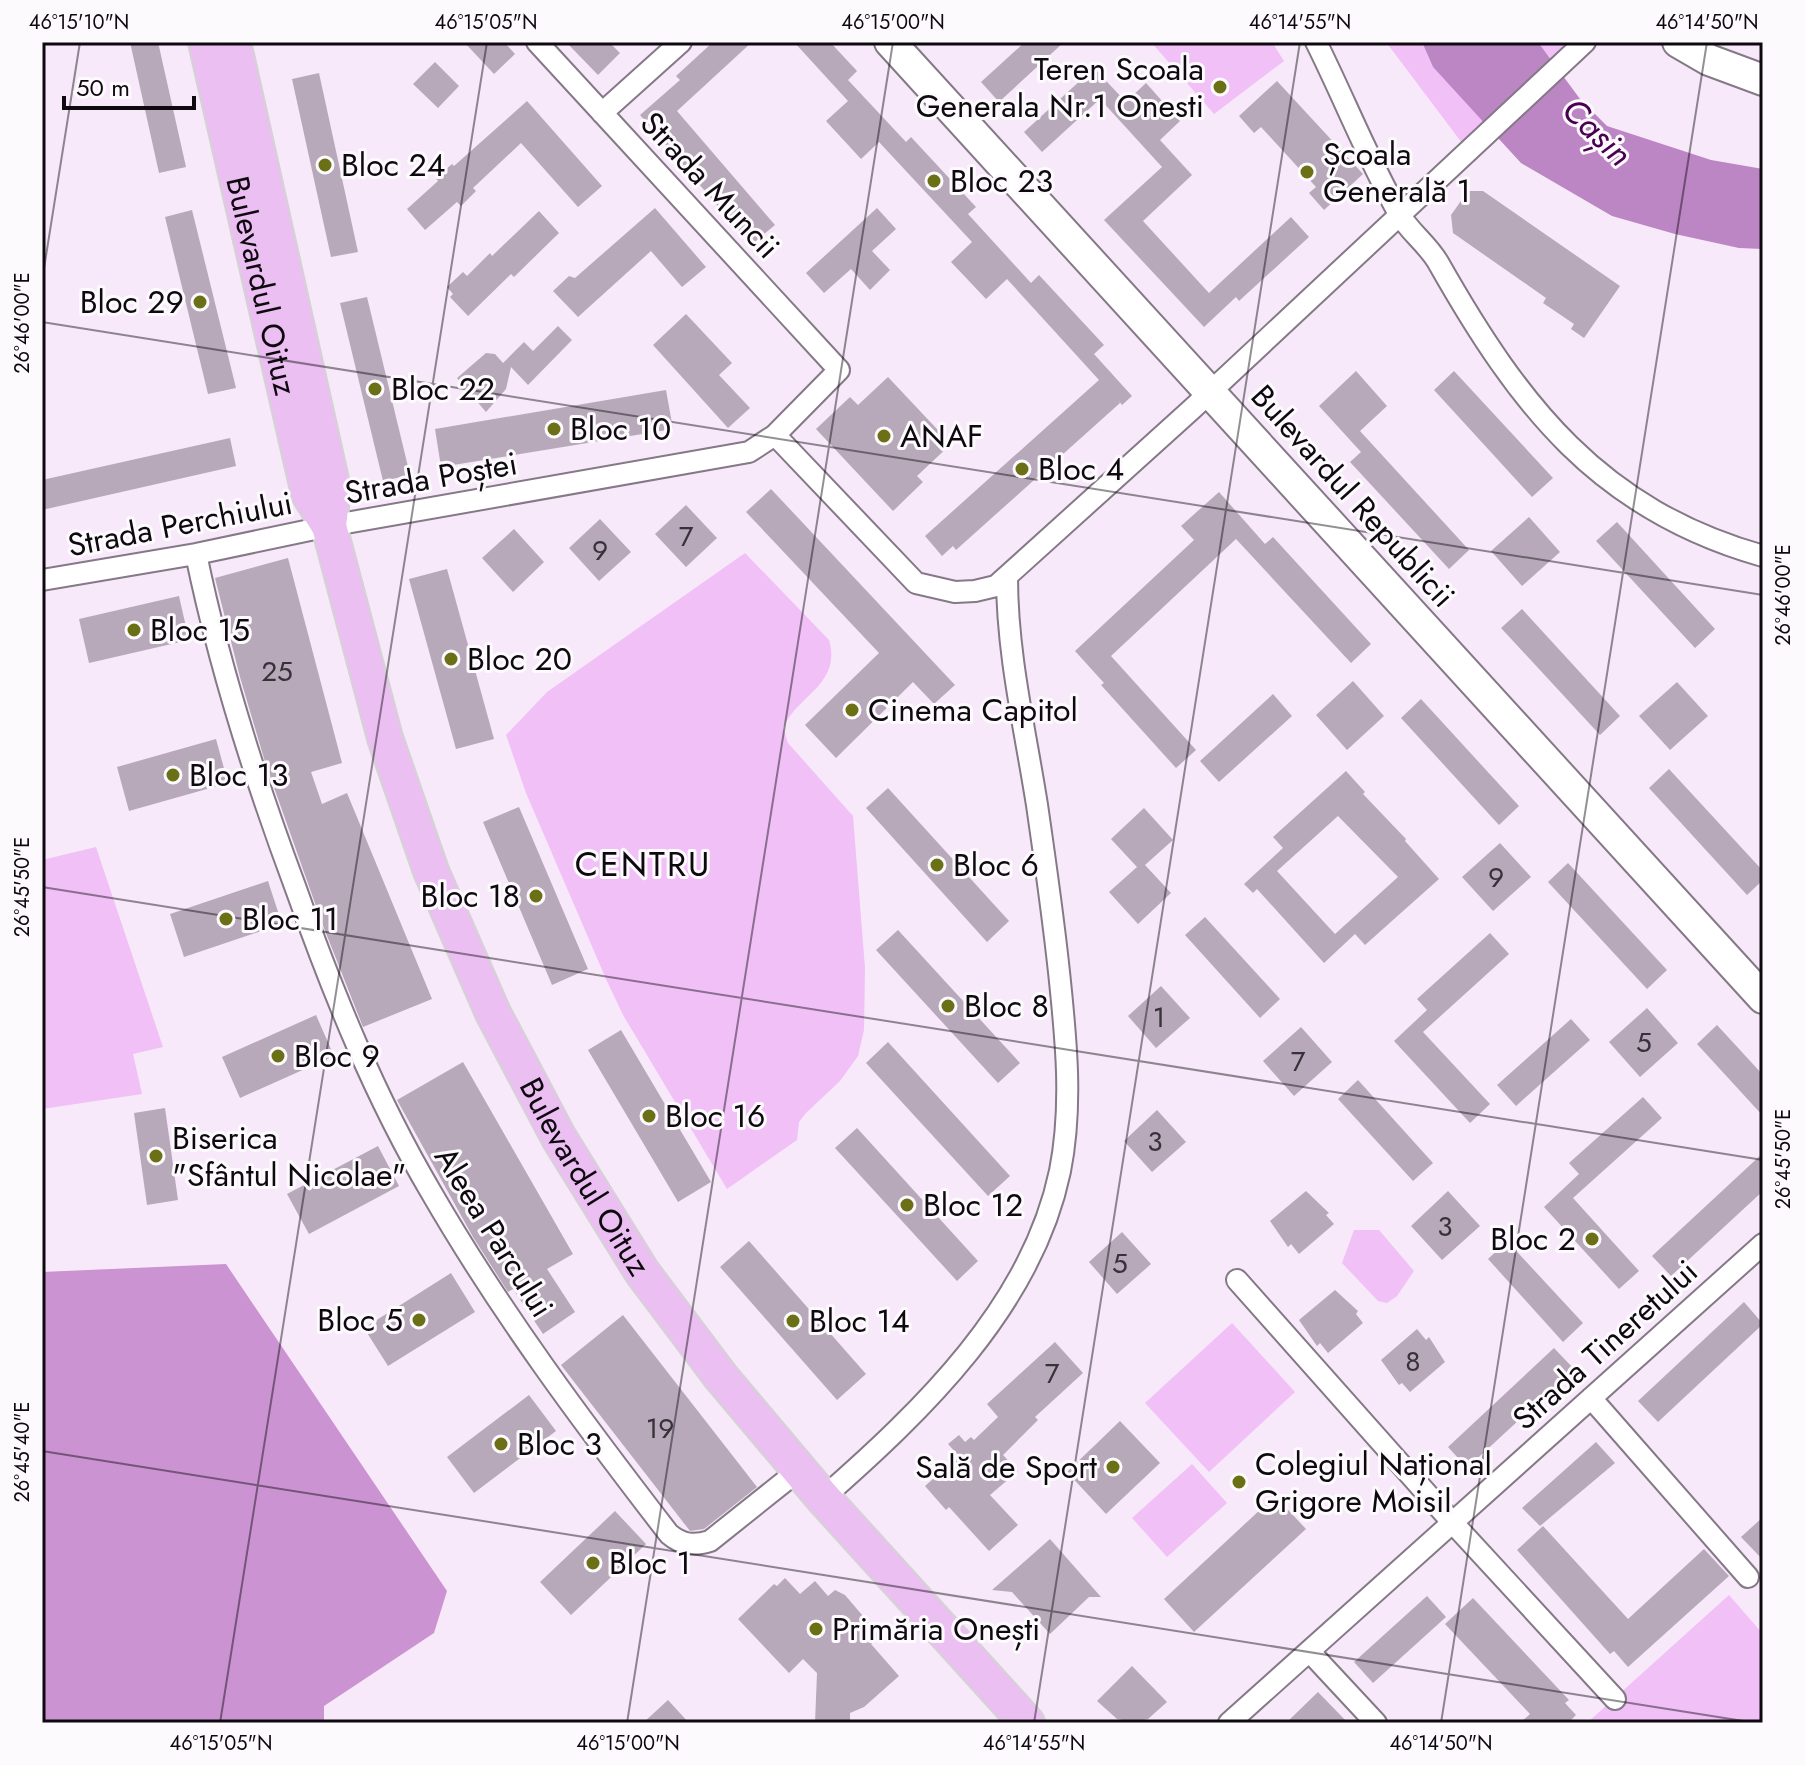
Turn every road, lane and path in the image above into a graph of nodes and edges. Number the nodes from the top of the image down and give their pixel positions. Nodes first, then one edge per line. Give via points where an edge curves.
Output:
1 (206, 42) edge
2 (233, 42) edge
3 (537, 42) edge
4 (681, 42) edge
5 (890, 42) edge
6 (1316, 42) edge
7 (1585, 42) edge
8 (1678, 42) edge
9 (1763, 80) edge
10 (602, 113) junction
11 (1399, 215) junction
12 (839, 370) joint
13 (1210, 392) junction
14 (775, 435) junction
15 (329, 526) junction
16 (196, 554) junction
17 (1763, 556) edge
18 (1007, 577) junction
19 (42, 580) edge
20 (1763, 998) edge
21 (1763, 1244) edge
22 (1237, 1280) dead end
23 (1591, 1398) junction
24 (799, 1470) junction
25 (823, 1498) junction
26 (1452, 1522) junction
27 (1748, 1577) dead end
28 (1309, 1651) junction
29 (1615, 1699) dead end
30 (1027, 1723) edge
31 (1229, 1723) edge
32 (1376, 1723) edge

1 - 15 main road, Bulevardul Oituz via 309,494
2 - 15 main road, Bulevardul Oituz via 333,489
3 - 10 street, Strada Muncii
4 - 10 street
5 - 13 street, Bulevardul Republicii
6 - 11 street
7 - 11 street
8 - 9 street
10 - 12 street, Strada Muncii
11 - 13 street
11 - 17 street via 1437,260 1522,396 1576,455 1659,513
12 - 14 street, Strada Poștei
13 - 18 street
13 - 20 street, Bulevardul Republicii
14 - 15 street, Strada Poștei via 754,450 726,457
14 - 18 street via 916,583 964,592 996,586
15 - 16 street, Strada Perchiului
15 - 24 main road, Bulevardul Oituz via 401,789 493,1013 559,1138 642,1272
16 - 19 street, Strada Perchiului
16 - 24 street, Aleea Parcului via 263,799 323,963 380,1096 490,1289 580,1419 679,1542 710,1541
18 - 25 street via 1009,635 1053,911 1064,1016 1066,1123 1060,1170 1043,1225 1007,1296 975,1342 897,1432
21 - 23 street, Strada Tineretului
22 - 26 street
23 - 26 street, Strada Tineretului
23 - 27 street
24 - 25 main road, Bulevardul Oituz
25 - 30 main road, Bulevardul Oituz
26 - 28 street, Strada Tineretului
26 - 29 street
28 - 31 street, Strada Tineretului
28 - 32 street

